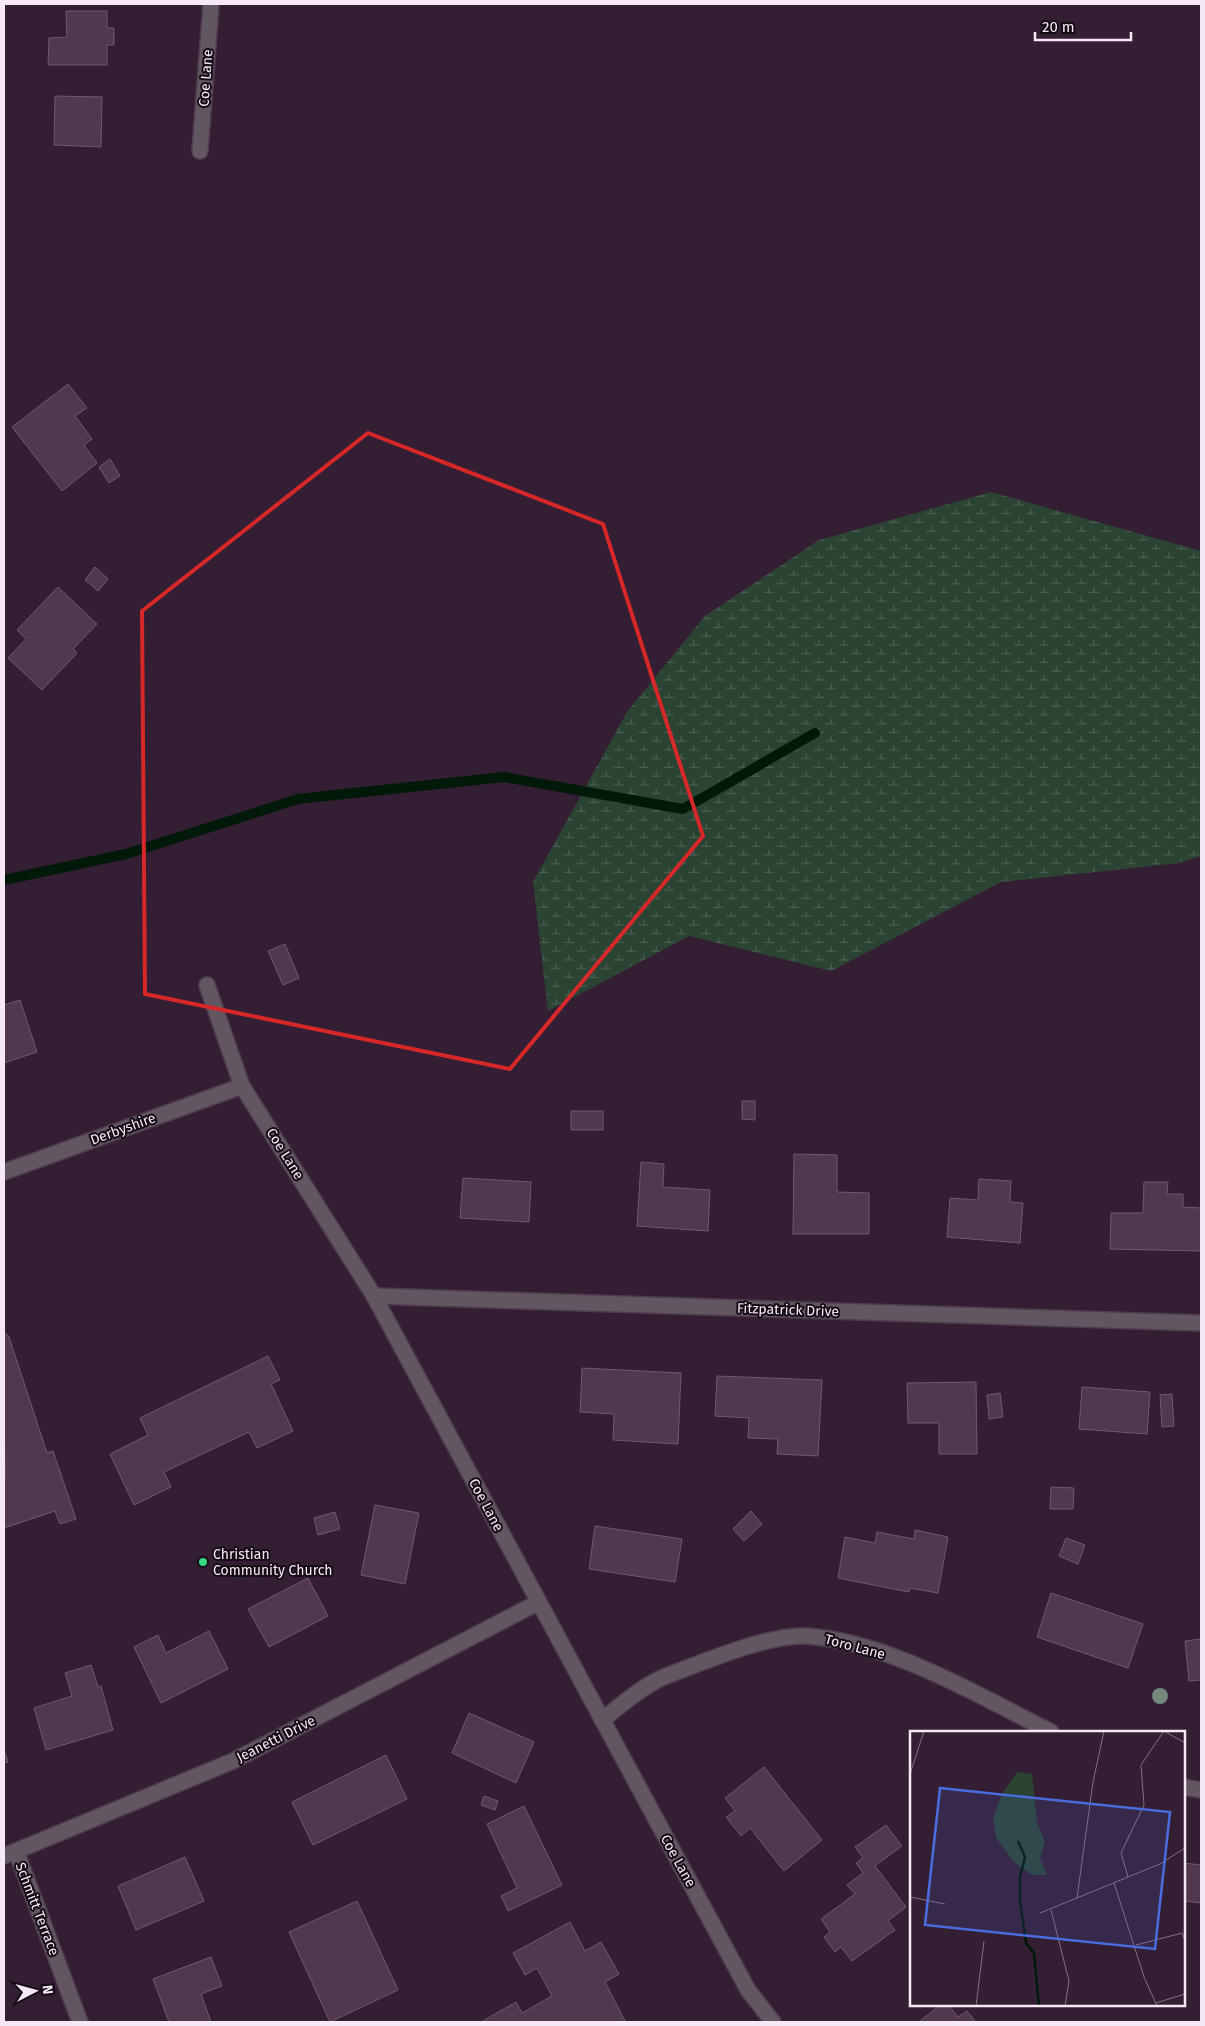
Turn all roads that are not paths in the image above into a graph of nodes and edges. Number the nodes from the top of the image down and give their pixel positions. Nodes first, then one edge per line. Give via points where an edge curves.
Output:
1 (211, 4) edge
2 (200, 151) dead end
3 (208, 985) dead end
4 (242, 1086) junction
5 (4, 1172) edge
6 (374, 1296) junction
7 (1201, 1323) edge
8 (539, 1602) junction
9 (602, 1720) junction
10 (1049, 1731) edge
11 (1185, 1787) edge
12 (1201, 1790) edge
13 (10, 1854) edge
14 (80, 2022) edge
15 (773, 2022) edge

1 - 2 street, Coe Lane
3 - 4 street, Coe Lane
4 - 5 street, Derbyshire
4 - 6 street, Coe Lane
6 - 7 street, Fitzpatrick Drive
6 - 8 street, Coe Lane
8 - 9 street, Coe Lane
8 - 13 street, Jeanetti Drive via 233,1761
9 - 10 street, Toro Lane via 653,1682 716,1657 770,1641 803,1636 836,1639 921,1668
9 - 15 street, Coe Lane via 748,1990
11 - 12 street
13 - 14 street, Schmitt Terrace

